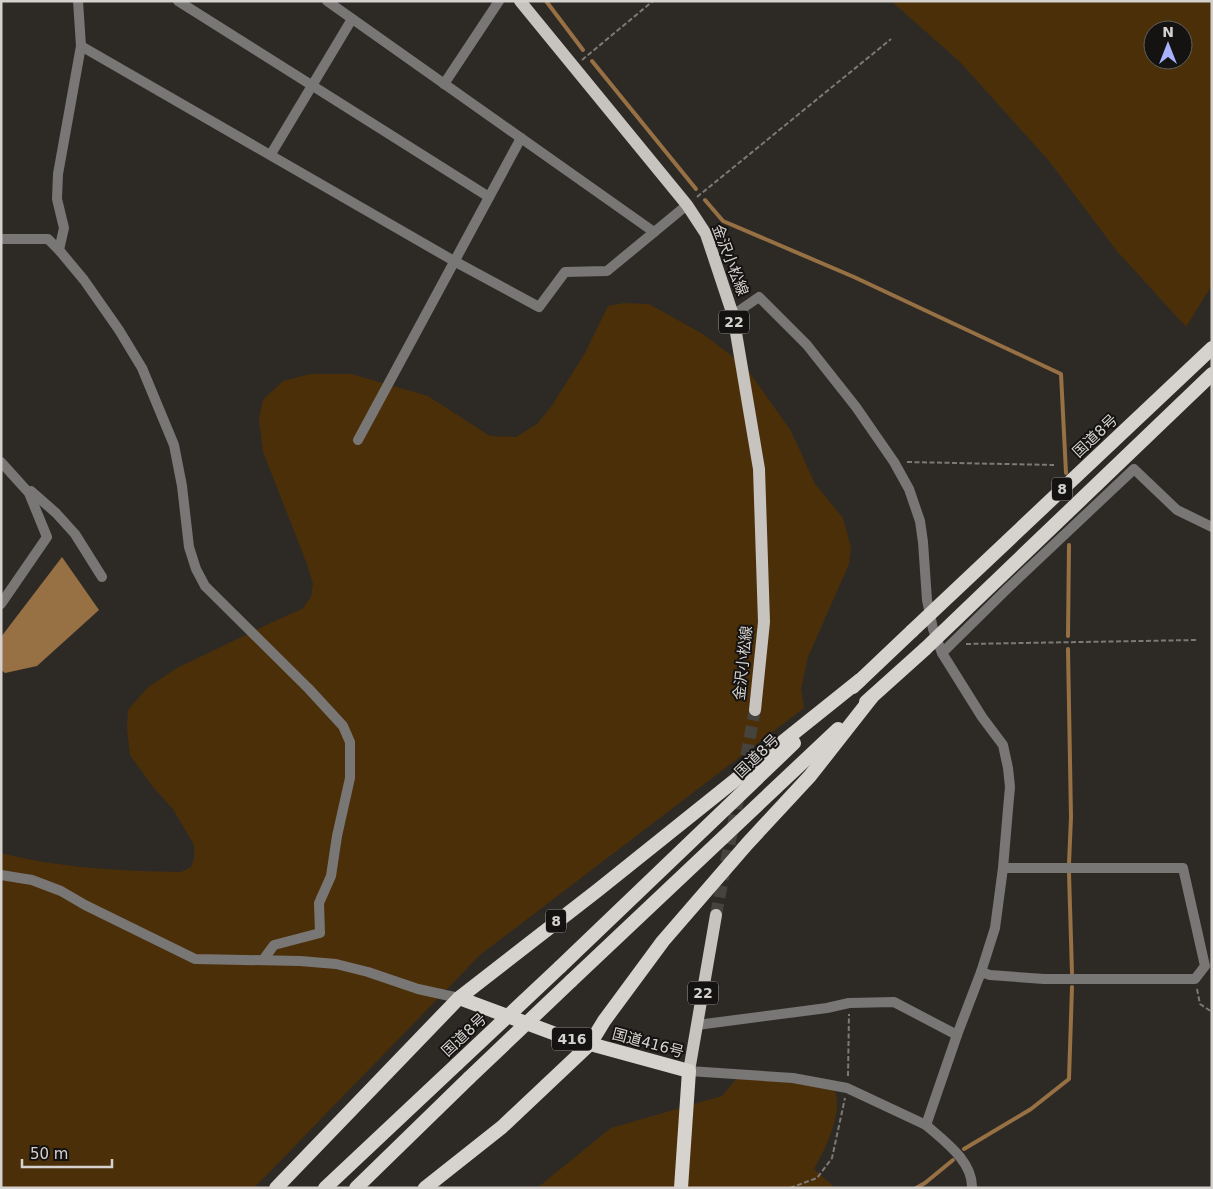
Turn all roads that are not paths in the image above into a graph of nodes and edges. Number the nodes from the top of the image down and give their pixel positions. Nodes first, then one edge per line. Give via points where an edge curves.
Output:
1 (78, 1) edge
2 (178, 1) edge
3 (327, 1) edge
4 (499, 1) edge
5 (520, 1) edge
6 (352, 19) junction
7 (81, 46) junction
8 (444, 84) junction
9 (312, 86) junction
10 (521, 138) junction
11 (271, 154) junction
12 (489, 197) junction
13 (687, 205) junction
14 (654, 232) junction
15 (1, 239) edge
16 (59, 250) junction
17 (454, 261) junction
18 (733, 315) junction
19 (1212, 348) edge
20 (1212, 374) edge
21 (358, 440) dead end
22 (1, 462) edge
23 (19, 480) junction
24 (1212, 527) edge
25 (102, 577) dead end
26 (1, 604) edge
27 (942, 653) junction
28 (860, 680) junction
29 (872, 697) junction
30 (755, 710) tunnel mouth
31 (1003, 868) junction
32 (1, 875) edge
33 (716, 915) tunnel mouth
34 (263, 960) junction
35 (981, 972) junction
36 (459, 998) junction
37 (698, 1025) junction
38 (957, 1035) junction
39 (590, 1044) junction
40 (689, 1071) junction
41 (926, 1125) junction
42 (276, 1188) edge
43 (325, 1188) edge
44 (356, 1188) edge
45 (424, 1188) edge
46 (681, 1188) edge
47 (972, 1188) edge

1 - 7 street
2 - 9 street
3 - 6 street
4 - 8 street
5 - 13 main road, 金沢小松線 / 22
6 - 8 street
6 - 9 street
7 - 11 street
7 - 16 street via 58,174 57,199 64,228
8 - 10 street
9 - 11 street
9 - 12 street
10 - 12 street
10 - 14 street
11 - 17 street
12 - 17 street
13 - 14 street
13 - 18 main road, 金沢小松線 / 22 via 706,234
14 - 17 street via 607,270 565,272 538,307
15 - 16 street via 48,239
16 - 34 street via 84,280 142,368 174,445 189,547 205,586 309,689 342,726 350,742 350,778 331,876 319,903 320,933 274,945
17 - 21 street
18 - 27 street via 759,297 807,344 894,462 909,489 920,521 927,600
18 - 30 main road, 金沢小松線 / 22 via 759,469 764,622
19 - 28 highway, 国道8号 / 8, bridge
20 - 29 highway, 8, bridge
22 - 23 street
23 - 25 street via 75,534
23 - 26 street via 29,493 47,537
24 - 27 street via 1177,510 1134,469
27 - 31 street via 1003,745 1010,787
28 - 36 highway, 8
28 - 43 highway, 国道8号 / 8, bridge
29 - 39 highway, 8 via 810,776 663,941
29 - 44 highway, 8, bridge
31 - 35 street via 995,928
31 - 35 street via 1183,868 1205,966 1195,979 1044,979
32 - 34 street via 32,880 61,891 195,959
33 - 37 main road, 22
34 - 36 street via 336,964
35 - 38 street
36 - 39 highway, 国道416号 / 416
36 - 42 highway, 8
37 - 38 street via 827,1008 849,1002 894,1002
37 - 40 main road, 22
38 - 41 street
39 - 40 highway, 国道416号 / 416
39 - 45 highway, 8 via 502,1127
40 - 41 street via 792,1078 847,1088
40 - 46 highway, 国道416号
41 - 47 street via 961,1158

